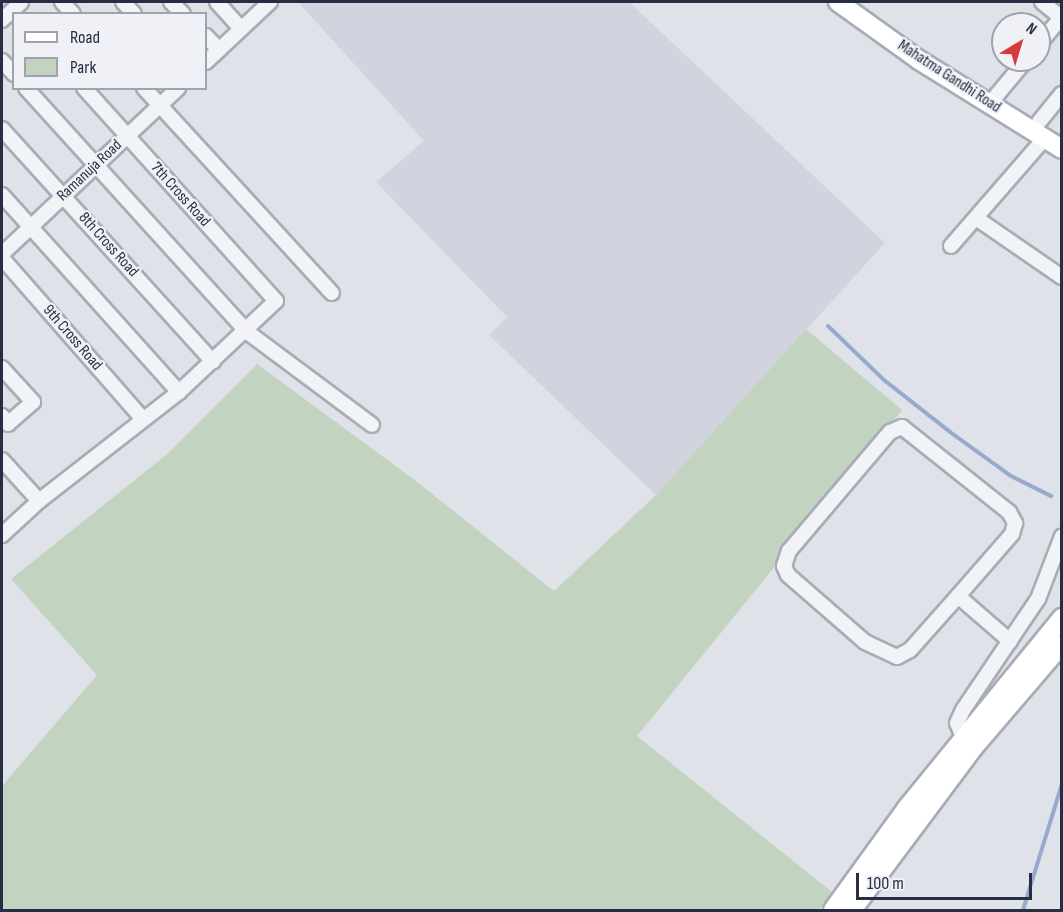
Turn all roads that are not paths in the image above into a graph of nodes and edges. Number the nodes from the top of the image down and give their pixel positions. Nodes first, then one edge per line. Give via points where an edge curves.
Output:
1 (217, 2) edge
2 (270, 2) edge
3 (838, 2) edge
4 (856, 2) edge
5 (1042, 2) edge
6 (17, 8) edge
7 (1061, 18) edge
8 (2, 20) edge
9 (241, 29) junction
10 (1051, 30) edge
11 (207, 37) edge
12 (219, 50) junction
13 (207, 61) edge
14 (1016, 72) edge
15 (28, 90) edge
16 (86, 90) edge
17 (146, 90) edge
18 (176, 90) edge
19 (1062, 94) edge
20 (996, 96) junction
21 (160, 105) junction
22 (2, 129) edge
23 (1048, 132) edge
24 (127, 136) junction
25 (1062, 149) edge
26 (95, 166) junction
27 (2, 195) edge
28 (64, 196) junction
29 (976, 218) junction
30 (30, 227) junction
31 (951, 246) dead end
32 (2, 256) edge
33 (1062, 278) edge
34 (332, 293) dead end
35 (246, 331) junction
36 (213, 362) junction
37 (2, 368) edge
38 (179, 392) junction
39 (2, 416) edge
40 (143, 419) junction
41 (372, 425) dead end
42 (2, 460) edge
43 (39, 501) junction
44 (2, 535) edge
45 (1062, 536) edge
46 (958, 596) junction
47 (1062, 618) edge
48 (1010, 641) junction
49 (1062, 644) edge
50 (963, 737) junction
51 (833, 910) edge
52 (852, 910) edge

1 - 9 street
2 - 9 street
3 - 23 main road, Mahatma Gandhi Road via 919,60
4 - 20 main road, Mahatma Gandhi Road
5 - 7 street
6 - 8 street
7 - 10 street
9 - 12 street
11 - 12 street
12 - 13 street
14 - 20 street
15 - 26 street
16 - 24 street, 7th Cross Road
17 - 21 street
18 - 21 street, Ramanuja Road
19 - 23 street
20 - 23 main road, Mahatma Gandhi Road
21 - 24 street, Ramanuja Road
21 - 34 street
22 - 28 street, 8th Cross Road
23 - 25 main road, Mahatma Gandhi Road
23 - 29 street
24 - 26 street, Ramanuja Road
24 - 35 street, 7th Cross Road via 276,301
26 - 28 street, Ramanuja Road
26 - 35 street
27 - 30 street
28 - 30 street, Ramanuja Road
28 - 36 street, 8th Cross Road
29 - 31 street
29 - 33 street
30 - 32 street, Ramanuja Road
30 - 38 street
32 - 40 street, 9th Cross Road
35 - 36 street
35 - 41 street
36 - 38 street
37 - 39 street via 33,402 8,424
38 - 40 street
40 - 43 street
42 - 43 street
43 - 44 street
45 - 48 street via 1038,599
46 - 46 street via 1012,534 1014,519 911,431 895,428 789,551 784,566 788,575 865,642 888,656 897,657 910,650
46 - 48 street
47 - 50 main road
48 - 50 street via 963,710 957,723
49 - 52 main road via 974,747
50 - 51 main road

